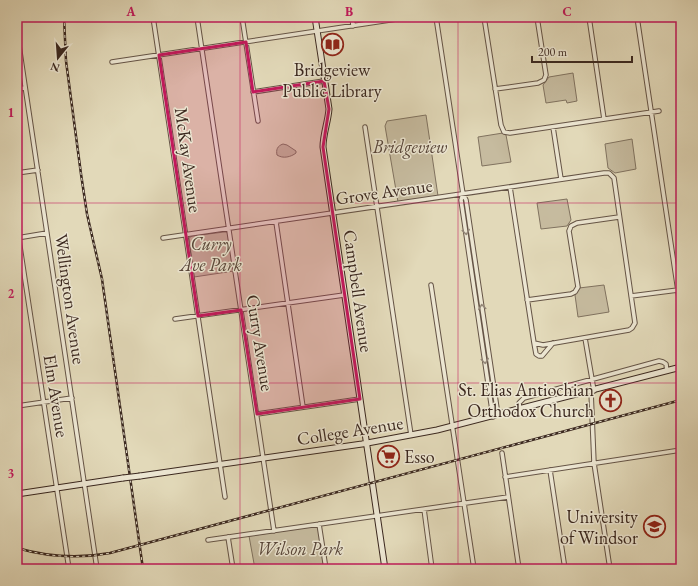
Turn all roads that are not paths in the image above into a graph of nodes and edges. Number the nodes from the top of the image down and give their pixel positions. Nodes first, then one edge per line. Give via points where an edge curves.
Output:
1 (153, 17) edge
2 (197, 17) edge
3 (242, 17) edge
4 (315, 17) edge
5 (352, 17) edge
6 (410, 17) edge
7 (436, 17) edge
8 (484, 17) edge
9 (537, 17) edge
10 (589, 17) edge
11 (637, 17) edge
12 (392, 18) edge
13 (353, 26) junction
14 (317, 31) junction
15 (17, 32) edge
16 (246, 42) junction
17 (202, 48) junction
18 (159, 55) junction
19 (112, 62) dead end
20 (324, 80) junction
21 (25, 88) junction
22 (17, 89) edge
23 (495, 89) junction
24 (253, 92) junction
25 (659, 111) dead end
26 (651, 112) junction
27 (604, 119) junction
28 (258, 121) dead end
29 (365, 127) dead end
30 (553, 127) junction
31 (38, 170) junction
32 (17, 174) edge
33 (561, 179) junction
34 (510, 187) junction
35 (463, 194) junction
36 (377, 206) junction
37 (332, 213) junction
38 (619, 217) junction
39 (276, 222) junction
40 (17, 227) edge
41 (229, 228) junction
42 (47, 233) junction
43 (186, 235) junction
44 (18, 238) edge
45 (163, 238) dead end
46 (432, 285) dead end
47 (678, 290) junction
48 (344, 295) junction
49 (631, 296) junction
50 (527, 300) junction
51 (288, 303) junction
52 (241, 310) junction
53 (681, 311) edge
54 (198, 316) junction
55 (175, 319) dead end
56 (585, 338) junction
57 (534, 343) junction
58 (552, 343) junction
59 (681, 367) edge
60 (667, 371) junction
61 (592, 379) junction
62 (592, 391) junction
63 (72, 398) junction
64 (360, 399) junction
65 (44, 402) junction
66 (17, 406) edge
67 (303, 407) junction
68 (520, 409) junction
69 (257, 414) junction
70 (496, 416) junction
71 (453, 427) junction
72 (411, 435) junction
73 (366, 444) junction
74 (681, 450) edge
75 (502, 453) dead end
76 (264, 458) junction
77 (594, 463) junction
78 (220, 465) junction
79 (550, 470) junction
80 (505, 477) junction
81 (84, 484) junction
82 (57, 488) junction
83 (17, 494) edge
84 (225, 497) dead end
85 (508, 498) junction
86 (464, 504) junction
87 (424, 509) junction
88 (377, 516) junction
89 (319, 524) junction
90 (17, 526) edge
91 (274, 530) junction
92 (228, 537) junction
93 (18, 540) dead end
94 (208, 540) dead end
95 (69, 569) edge
96 (97, 569) edge
97 (233, 569) edge
98 (326, 569) edge
99 (385, 569) edge
100 (432, 569) edge
101 (474, 569) edge
102 (519, 569) edge
103 (564, 569) edge
104 (610, 569) edge

1 - 18 street, McKay Avenue
2 - 17 street, Curry Avenue
3 - 16 street
4 - 14 street, Campbell Avenue
5 - 13 street
6 - 12 street
7 - 35 street
8 - 23 street
9 - 23 street via 546,75 544,80
10 - 27 street
11 - 26 street
12 - 13 street
13 - 14 street
14 - 16 street
14 - 20 street, Campbell Avenue
15 - 21 street, Wellington Avenue
16 - 17 street
16 - 24 street
17 - 18 street
17 - 41 street, Curry Avenue
18 - 19 street
18 - 43 street, McKay Avenue
20 - 24 street
20 - 37 street, Campbell Avenue via 328,120 323,147
21 - 22 street
21 - 31 street, Wellington Avenue
23 - 30 street via 504,132 510,134
24 - 28 street
25 - 26 street
26 - 27 street
26 - 47 street
27 - 30 street
29 - 36 street
30 - 33 street
31 - 32 street
31 - 42 street, Wellington Avenue
33 - 34 street, Grove Avenue
33 - 38 street, Grove Avenue via 609,173 614,178
34 - 35 street, Grove Avenue
34 - 50 street
35 - 36 street, Grove Avenue
35 - 70 street
36 - 37 street, Grove Avenue
36 - 72 street
37 - 39 street, Grove Avenue
37 - 48 street, Campbell Avenue
38 - 49 street
38 - 50 street via 576,223 571,226 569,231 578,287 575,292
39 - 41 street, Grove Avenue
39 - 51 street
40 - 44 street, Elm Avenue
41 - 43 street, Grove Avenue
41 - 52 street, Curry Avenue
42 - 44 street
42 - 63 street, Wellington Avenue
43 - 45 street, Grove Avenue
43 - 54 street, McKay Avenue
44 - 65 street, Elm Avenue
46 - 71 street
47 - 49 street
47 - 53 street
48 - 51 street
48 - 64 street, Campbell Avenue
49 - 56 street via 635,323 632,328
50 - 57 street
51 - 52 street
51 - 67 street
52 - 54 street
52 - 69 street, Curry Avenue
54 - 55 street
54 - 78 street, McKay Avenue
56 - 58 street
56 - 61 street
57 - 58 street
57 - 58 street via 536,354 539,356 542,356
59 - 60 street, College Avenue
60 - 61 street via 666,364 659,361
60 - 62 street, College Avenue
61 - 62 street
61 - 68 street via 524,398 519,402
62 - 68 street, College Avenue
62 - 77 street
63 - 65 street
63 - 81 street, Wellington Avenue
64 - 67 street
64 - 73 street, Campbell Avenue
65 - 66 street
65 - 82 street, Elm Avenue
67 - 69 street
68 - 70 street, College Avenue
69 - 76 street, Curry Avenue
70 - 71 street, College Avenue
71 - 72 street, College Avenue
71 - 86 street
72 - 73 street, College Avenue
73 - 76 street, College Avenue
73 - 88 street, Campbell Avenue
74 - 77 street
75 - 80 street
76 - 78 street, College Avenue
76 - 91 street, Curry Avenue
77 - 79 street
77 - 104 street
78 - 81 street, College Avenue, bridge
78 - 84 street, McKay Avenue
79 - 80 street
79 - 103 street
80 - 85 street
81 - 82 street, College Avenue
81 - 96 street, Wellington Avenue
82 - 83 street, College Avenue
82 - 95 street, Elm Avenue
85 - 86 street
85 - 102 street
86 - 87 street
86 - 101 street
87 - 88 street
87 - 100 street
88 - 89 street
88 - 99 street, Campbell Avenue
89 - 91 street
89 - 98 street
90 - 93 street
91 - 92 street
92 - 94 street
92 - 97 street

